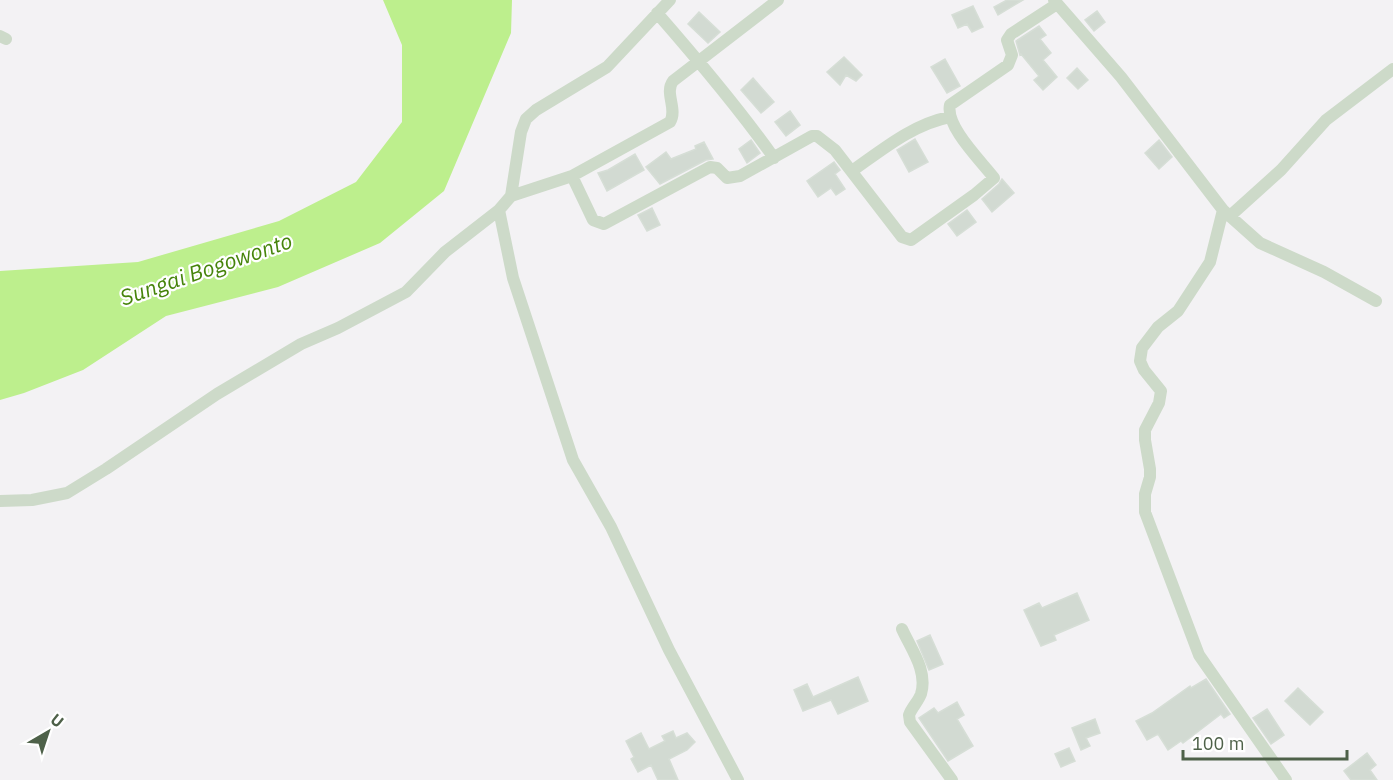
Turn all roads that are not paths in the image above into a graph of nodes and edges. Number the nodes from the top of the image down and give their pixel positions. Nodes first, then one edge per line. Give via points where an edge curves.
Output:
1 (670, 0) edge
2 (778, 0) edge
3 (1055, 2) edge
4 (657, 13) junction
5 (699, 60) junction
6 (1393, 69) edge
7 (951, 117) junction
8 (774, 158) junction
9 (852, 171) junction
10 (572, 176) junction
11 (511, 196) junction
12 (499, 210) junction
13 (1226, 213) junction
14 (1376, 302) dead end
15 (0, 501) edge
16 (902, 629) dead end
17 (738, 780) edge
18 (952, 780) edge
19 (1286, 780) edge

1 - 4 street
2 - 5 street
3 - 7 street via 1011,34 1007,43 1012,55 1008,65 952,102
3 - 13 street via 1121,78
4 - 5 street
4 - 11 street via 607,67 526,119
5 - 8 street
5 - 10 street via 670,84 670,122
6 - 13 street via 1326,120 1281,170
7 - 9 street via 898,139
7 - 9 street via 957,131 994,178 911,240 902,237
8 - 9 street via 817,136 829,143
8 - 10 street via 730,178 710,167 604,224 593,220
10 - 11 street
11 - 12 street
12 - 15 street via 445,252 406,291 301,344 217,394 67,493
12 - 17 street via 513,278 573,460
13 - 14 street via 1260,243 1324,272
13 - 19 street via 1210,262 1178,311 1158,327 1142,348 1140,361 1161,391 1145,430 1150,477 1144,494 1146,512 1199,655
16 - 18 street via 923,680 909,715 910,722

